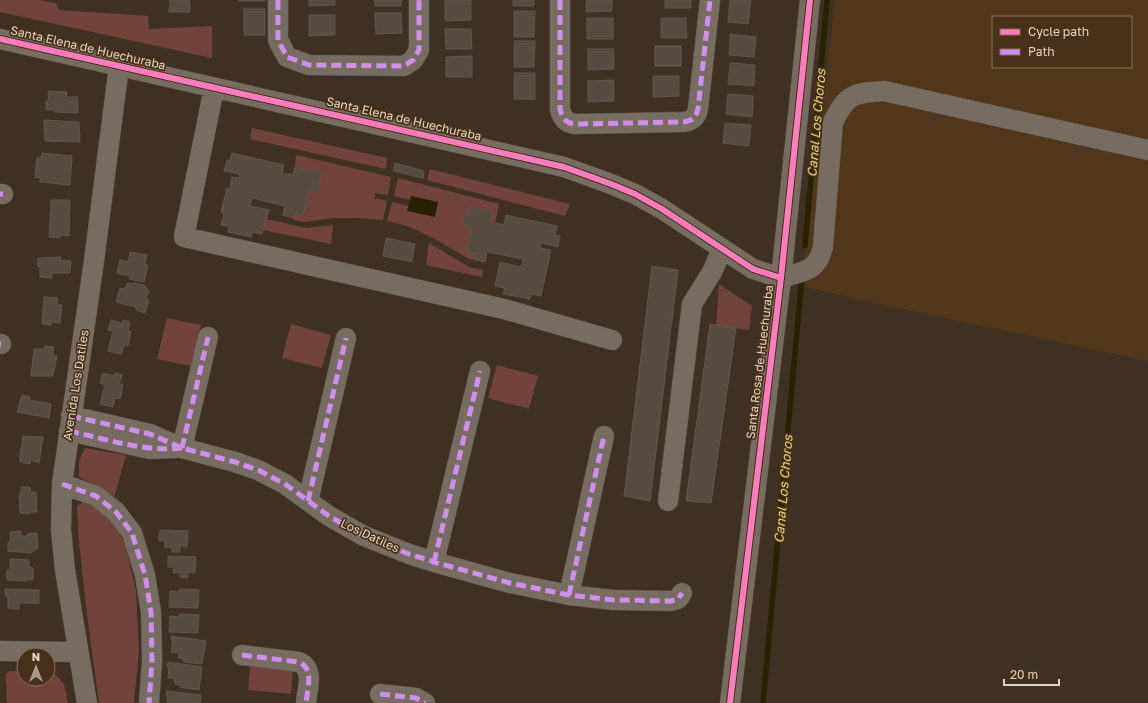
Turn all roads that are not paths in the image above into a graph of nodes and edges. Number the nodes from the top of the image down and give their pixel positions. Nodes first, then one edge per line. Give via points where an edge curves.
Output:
1 (278, 0) edge
2 (419, 0) edge
3 (560, 0) edge
4 (710, 0) edge
5 (810, 0) edge
6 (0, 39) edge
7 (119, 66) junction
8 (214, 88) junction
9 (1148, 150) edge
10 (722, 249) junction
11 (781, 278) junction
12 (208, 337) dead end
13 (346, 338) dead end
14 (612, 340) dead end
15 (480, 370) dead end
16 (70, 423) junction
17 (604, 436) dead end
18 (182, 448) junction
19 (62, 484) junction
20 (308, 501) junction
21 (668, 501) dead end
22 (434, 562) junction
23 (682, 592) dead end
24 (569, 595) junction
25 (0, 652) edge
26 (78, 652) junction
27 (242, 655) dead end
28 (380, 694) dead end
29 (87, 703) edge
30 (149, 703) edge
31 (306, 703) edge
32 (425, 703) edge
33 (730, 703) edge

1 - 2 street via 278,40 287,57 309,65 396,66 404,66 413,60 419,50
3 - 4 street via 560,110 567,122 575,124 689,122 693,119 698,110
5 - 11 street, Santa Rosa de Huechuraba
6 - 7 street, Santa Elena de Huechuraba
7 - 8 street, Santa Elena de Huechuraba
7 - 16 street, Avenida Los Datiles
8 - 10 street, Santa Elena de Huechuraba via 587,174 635,194 662,209
8 - 14 street via 184,237 504,309
9 - 11 street via 884,91 864,92 851,96 841,105 833,122 821,256 812,267
10 - 11 street, Santa Elena de Huechuraba via 753,269
10 - 21 street via 712,272 692,304
11 - 33 street, Santa Rosa de Huechuraba
12 - 18 street
13 - 20 street
15 - 22 street
16 - 18 street, Los Datiles via 150,434
16 - 19 street, Avenida Los Datiles
17 - 24 street
18 - 20 street, Los Datiles via 258,470 285,484
19 - 26 street, Avenida Los Datiles via 62,543
19 - 30 street via 96,496 116,512 132,533 145,574 151,612 152,661
20 - 22 street, Los Datiles via 364,536
22 - 24 street, Los Datiles via 510,583
23 - 24 street, Los Datiles via 678,599 671,601 614,600
25 - 26 street
26 - 29 street, Avenida Los Datiles
27 - 31 street via 303,664 309,675
28 - 32 street via 416,698

